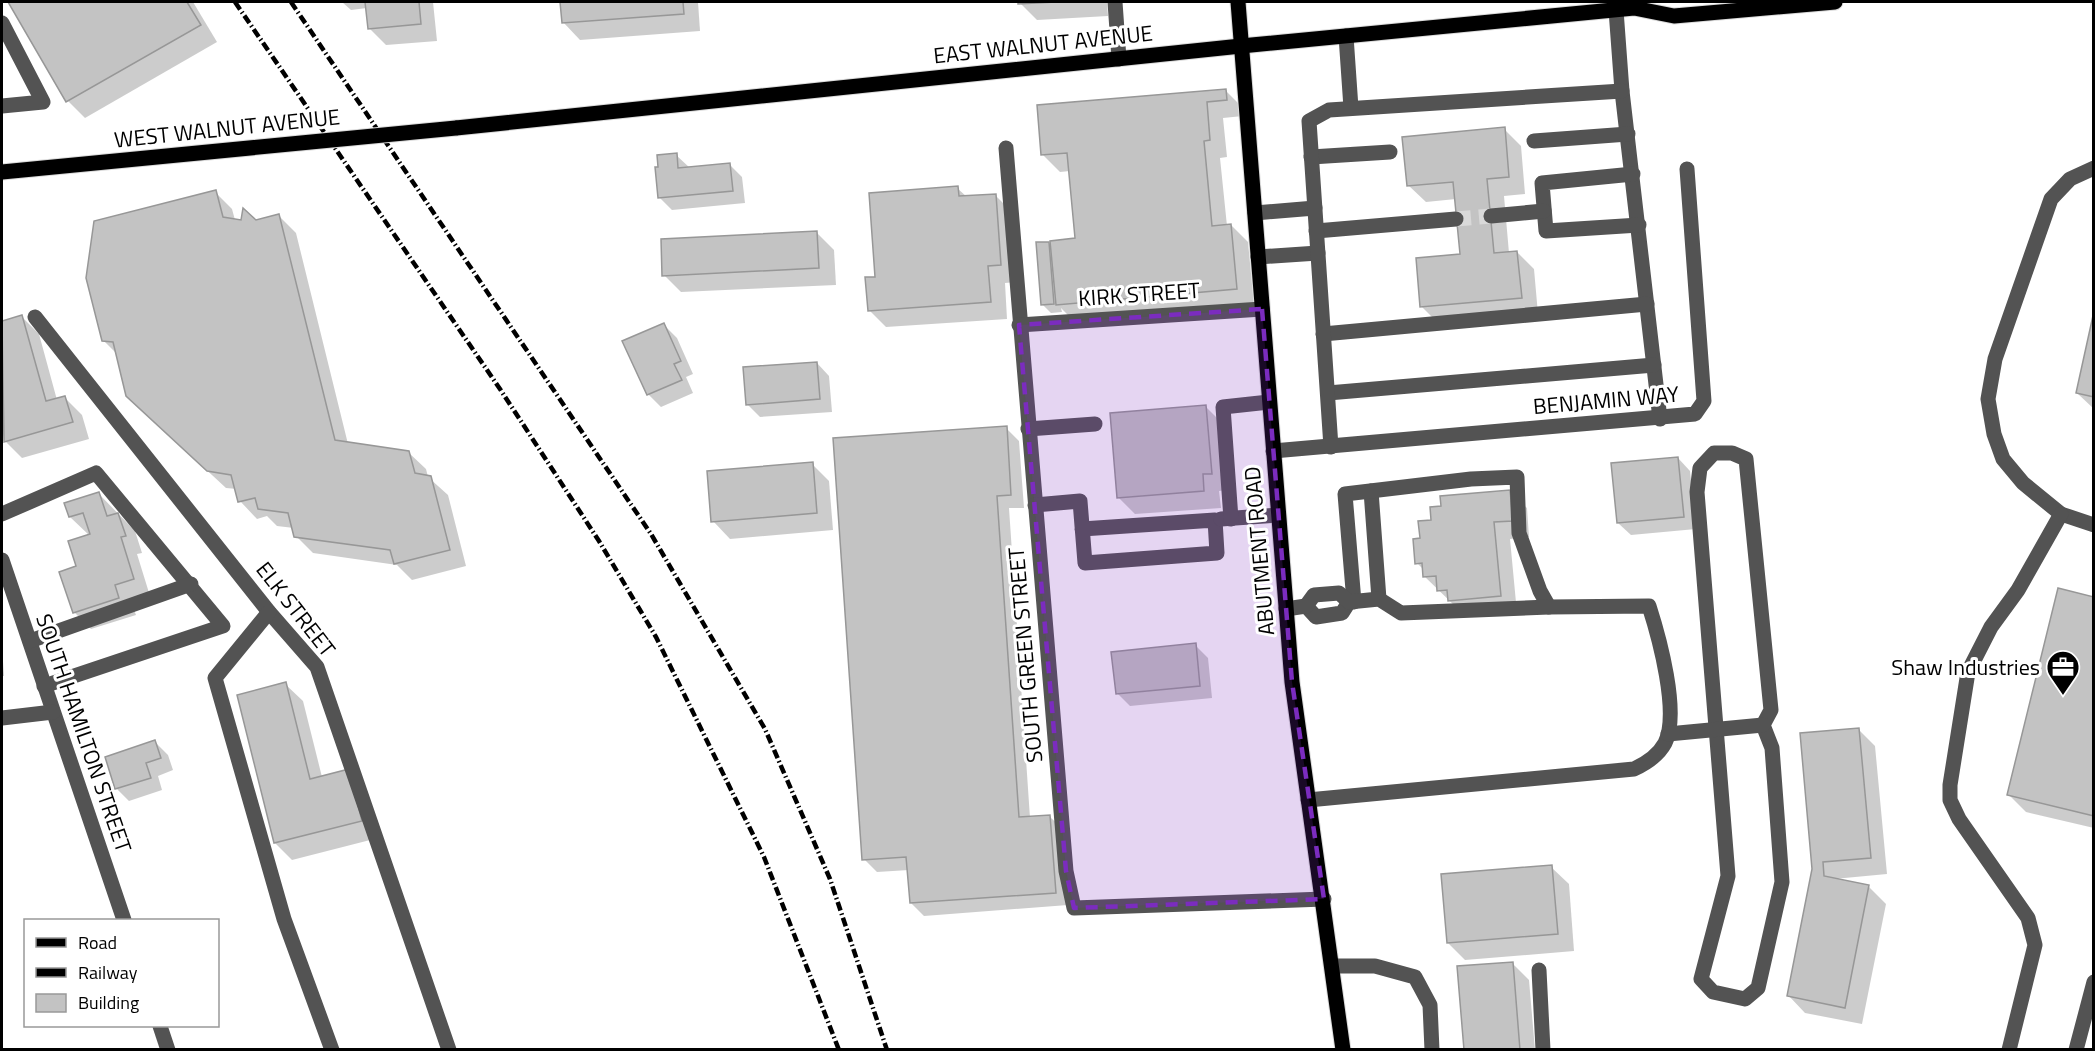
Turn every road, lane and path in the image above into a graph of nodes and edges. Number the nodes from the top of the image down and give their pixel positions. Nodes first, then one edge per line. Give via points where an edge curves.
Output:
1 (1115, 2) edge
2 (1238, 2) edge
3 (1835, 2) edge
4 (1639, 5) edge
5 (1616, 10) junction
6 (2, 23) edge
7 (1346, 36) junction
8 (1241, 46) junction
9 (1119, 59) junction
10 (1622, 91) junction
11 (2, 106) edge
12 (1351, 108) junction
13 (456, 128) joint
14 (1628, 134) junction
15 (1534, 141) dead end
16 (1005, 148) dead end
17 (1390, 152) dead end
18 (1311, 157) junction
19 (2094, 168) edge
20 (1687, 170) dead end
21 (2, 172) edge
22 (1633, 174) junction
23 (1315, 208) junction
24 (1544, 211) junction
25 (1255, 213) junction
26 (1491, 216) tunnel mouth
27 (1456, 219) tunnel mouth
28 (1639, 225) junction
29 (1316, 231) junction
30 (1318, 253) junction
31 (1258, 257) junction
32 (1647, 304) junction
33 (1263, 309) junction
34 (35, 317) dead end
35 (1019, 325) junction
36 (1323, 334) junction
37 (1654, 365) junction
38 (1328, 393) junction
39 (1269, 402) junction
40 (1660, 419) junction
41 (1095, 424) dead end
42 (1028, 429) junction
43 (1331, 447) junction
44 (1273, 451) junction
45 (1371, 491) junction
46 (1035, 505) junction
47 (2, 514) edge
48 (2061, 514) junction
49 (1278, 515) junction
50 (1223, 519) junction
51 (2094, 525) edge
52 (1082, 529) junction
53 (2, 560) edge
54 (191, 584) junction
55 (1379, 598) junction
56 (1352, 602) junction
57 (1549, 607) junction
58 (1286, 609) junction
59 (269, 612) junction
60 (30, 641) junction
61 (44, 686) junction
62 (53, 712) junction
63 (2, 718) edge
64 (1763, 725) junction
65 (1718, 729) junction
66 (1668, 734) junction
67 (1308, 800) junction
68 (1324, 899) junction
69 (123, 919) edge
70 (1332, 966) junction
71 (1539, 970) dead end
72 (2094, 982) edge
73 (160, 1027) edge
74 (168, 1050) edge
75 (332, 1050) edge
76 (449, 1050) edge
77 (1343, 1050) edge
78 (1432, 1050) edge
79 (1543, 1050) edge
80 (2009, 1050) edge
81 (2076, 1050) edge

1 - 9 street
2 - 8 main road, ABUTMENT ROAD
3 - 4 main road, EAST WALNUT AVENUE via 1674,16
4 - 5 main road, EAST WALNUT AVENUE
5 - 7 main road, EAST WALNUT AVENUE
5 - 10 street
6 - 11 street via 43,102
7 - 8 main road, EAST WALNUT AVENUE
7 - 12 street
8 - 9 main road, EAST WALNUT AVENUE
8 - 25 main road, ABUTMENT ROAD
9 - 13 main road, EAST WALNUT AVENUE
10 - 12 street
10 - 14 street
12 - 18 street via 1329,110 1309,121
13 - 21 main road, WEST WALNUT AVENUE, bridge
14 - 15 street
14 - 22 street
16 - 35 street, SOUTH GREEN STREET
17 - 18 street
18 - 23 street
19 - 48 street via 2070,179 2051,200 1995,359 1988,399 2003,459 2023,483
20 - 40 street, BENJAMIN WAY via 1704,401 1695,414
22 - 24 street via 1542,183
22 - 28 street
23 - 25 street
23 - 29 street
24 - 26 street
24 - 28 street via 1546,231
25 - 31 main road, ABUTMENT ROAD
27 - 29 street
28 - 32 street
29 - 30 street
30 - 31 street
30 - 36 street
31 - 33 main road, ABUTMENT ROAD
32 - 36 street
32 - 37 street
33 - 35 street, KIRK STREET
33 - 39 main road, ABUTMENT ROAD
34 - 59 street, ELK STREET
35 - 42 street, SOUTH GREEN STREET
36 - 38 street
37 - 38 street
37 - 40 street
38 - 43 street
39 - 44 main road, ABUTMENT ROAD
39 - 50 street via 1223,407
40 - 43 street, BENJAMIN WAY
41 - 42 street
42 - 46 street, SOUTH GREEN STREET
43 - 44 street, BENJAMIN WAY
44 - 49 main road, ABUTMENT ROAD
45 - 55 street
45 - 56 street via 1345,494
45 - 57 street via 1517,477 1520,533
46 - 52 street via 1080,501
46 - 68 street, SOUTH GREEN STREET via 1066,871 1074,908
47 - 54 street via 96,473
48 - 51 street
48 - 80 street via 2018,590 1991,627 1968,672 1950,785 1950,800 1959,819 2028,918 2034,945
49 - 50 street
49 - 58 main road, ABUTMENT ROAD
50 - 52 street
50 - 52 street via 1218,553 1085,563
53 - 60 street, SOUTH HAMILTON STREET
54 - 60 street
54 - 61 street via 223,626
55 - 56 street
55 - 57 street via 1401,613
56 - 58 street via 1339,593 1314,595 1306,606
57 - 66 street via 1649,606 1663,648
58 - 67 main road, ABUTMENT ROAD
59 - 75 street via 215,678 284,919
59 - 76 street, ELK STREET via 316,667
60 - 61 street, SOUTH HAMILTON STREET
61 - 62 street, SOUTH HAMILTON STREET
62 - 63 street
62 - 69 street, SOUTH HAMILTON STREET
64 - 65 street
64 - 65 street via 1771,710 1746,459 1732,453 1714,453 1700,468 1697,492
64 - 65 street via 1772,748 1782,882 1758,988 1745,999 1713,992 1701,979 1728,876
65 - 66 street
66 - 67 street via 1658,753 1647,763 1617,772
67 - 68 main road, ABUTMENT ROAD
68 - 70 main road, ABUTMENT ROAD
70 - 77 main road, ABUTMENT ROAD
70 - 78 street via 1375,966 1415,977 1430,1005
71 - 79 street
72 - 81 street
73 - 74 street

